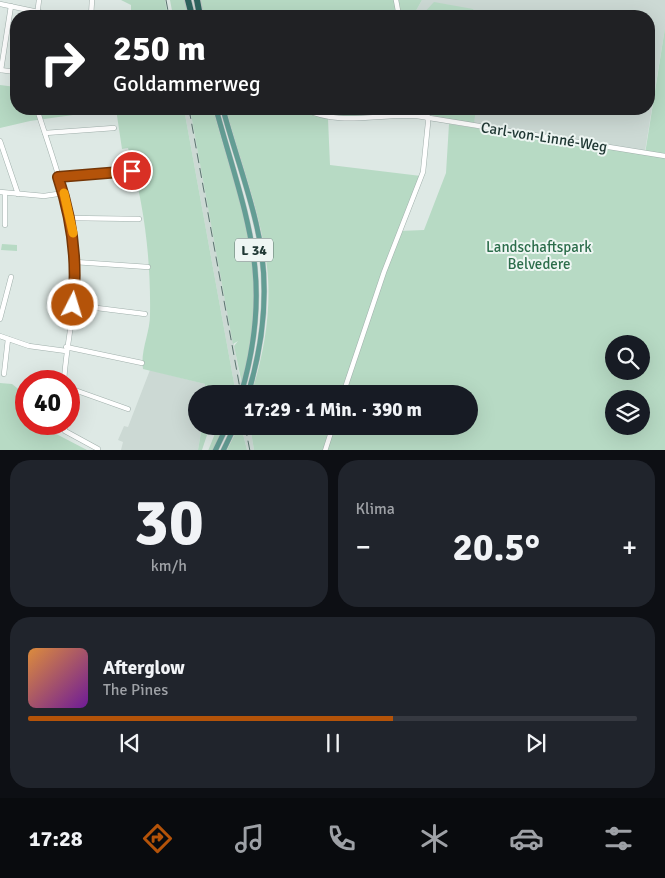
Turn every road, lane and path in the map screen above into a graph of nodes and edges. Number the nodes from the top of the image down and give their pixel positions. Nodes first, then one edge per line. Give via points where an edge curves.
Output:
1 (0, 4) edge
2 (11, 6) junction
3 (10, 10) edge
4 (24, 10) edge
5 (10, 12) edge
6 (1, 70) edge
7 (39, 115) edge
8 (218, 115) edge
9 (225, 115) edge
10 (322, 115) edge
11 (397, 115) edge
12 (397, 115) edge
13 (428, 115) edge
14 (428, 118) junction
15 (114, 128) dead end
16 (44, 133) junction
17 (0, 141) edge
18 (665, 156) edge
19 (132, 171) dead end
20 (58, 177) junction
21 (3, 193) edge
22 (64, 193) junction
23 (18, 194) junction
24 (70, 218) junction
25 (139, 219) dead end
26 (5, 225) dead end
27 (75, 262) junction
28 (148, 267) dead end
29 (11, 277) dead end
30 (73, 305) junction
31 (145, 314) dead end
32 (0, 319) edge
33 (0, 336) edge
34 (8, 339) junction
35 (66, 349) junction
36 (142, 363) dead end
37 (65, 370) edge
38 (4, 374) dead end
39 (243, 385) edge
40 (250, 385) edge
41 (346, 385) edge
42 (80, 392) edge
43 (128, 409) dead end
44 (70, 435) edge
45 (222, 435) edge
46 (231, 435) edge
47 (330, 435) edge
48 (98, 449) edge
49 (215, 450) edge
50 (224, 450) edge
51 (325, 450) edge

1 - 2 street
2 - 3 street
2 - 4 street
5 - 6 street
7 - 16 street
8 - 39 main road, L 34 via 244,206 256,266 256,326
9 - 40 main road, L 34 via 255,218 263,266 263,326
10 - 11 street, Carl-von-Linné-Weg via 340,119
12 - 14 street, Carl-von-Linné-Weg
13 - 14 street
14 - 18 street, Carl-von-Linné-Weg
14 - 41 street via 423,172 384,272
15 - 16 street
16 - 20 street
17 - 23 street
19 - 20 street
20 - 22 street
21 - 23 street
21 - 26 street
22 - 23 street via 44,196
22 - 24 street
24 - 25 street
24 - 27 street
27 - 28 street
27 - 30 street
29 - 32 street
30 - 31 street
30 - 35 street
33 - 34 street
34 - 35 street via 29,346
34 - 38 street
35 - 36 street
35 - 37 street
42 - 43 street
44 - 48 street
45 - 49 main road
46 - 50 main road
47 - 51 street

